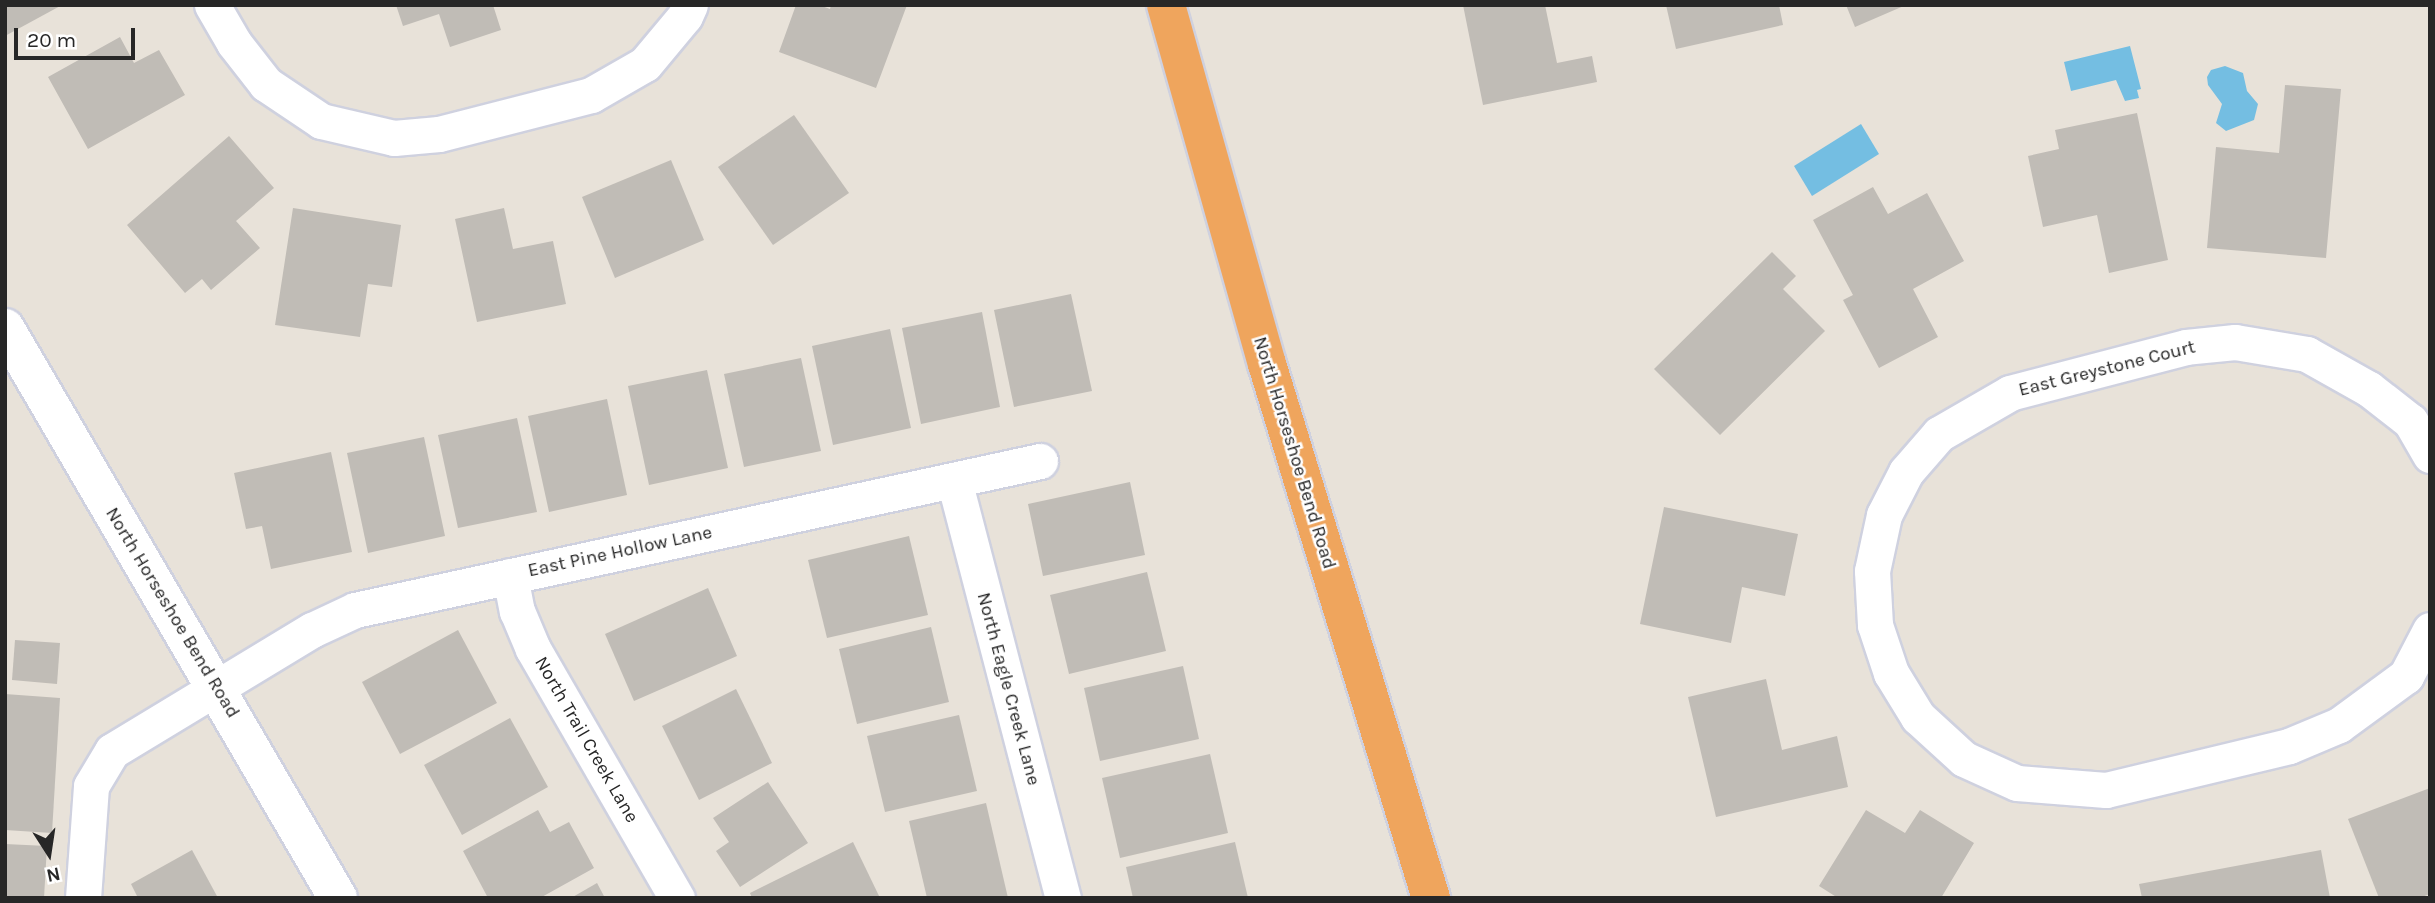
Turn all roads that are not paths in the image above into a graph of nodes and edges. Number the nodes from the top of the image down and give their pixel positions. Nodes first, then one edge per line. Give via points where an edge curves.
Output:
1 (212, 5) edge
2 (690, 5) edge
3 (1166, 5) edge
4 (5, 328) edge
5 (2430, 455) edge
6 (1040, 461) dead end
7 (954, 480) junction
8 (510, 576) junction
9 (2430, 630) edge
10 (216, 686) junction
11 (84, 883) edge
12 (103, 898) edge
13 (338, 898) edge
14 (677, 898) edge
15 (1063, 898) edge
16 (1431, 898) edge

1 - 2 street via 234,43 266,83 321,121 394,138 439,134 591,95 645,64
3 - 16 highway, North Horseshoe Bend Road via 1267,364
4 - 10 street, North Horseshoe Bend Road
5 - 9 street, East Greystone Court via 2410,421 2369,389 2306,354 2235,342 2186,347 2010,393 1939,435 1906,472 1884,515 1872,571 1875,625 1891,673 1918,717 1964,758 2017,783 2106,790 2289,746 2339,725 2406,676
6 - 7 street, East Pine Hollow Lane
7 - 8 street, East Pine Hollow Lane
7 - 15 street, North Eagle Creek Lane
8 - 10 street, East Pine Hollow Lane via 355,610
8 - 14 street, North Trail Creek Lane via 517,611 533,649
10 - 11 street, East Pine Hollow Lane via 112,751 91,786
10 - 13 street, North Horseshoe Bend Road
11 - 12 street

